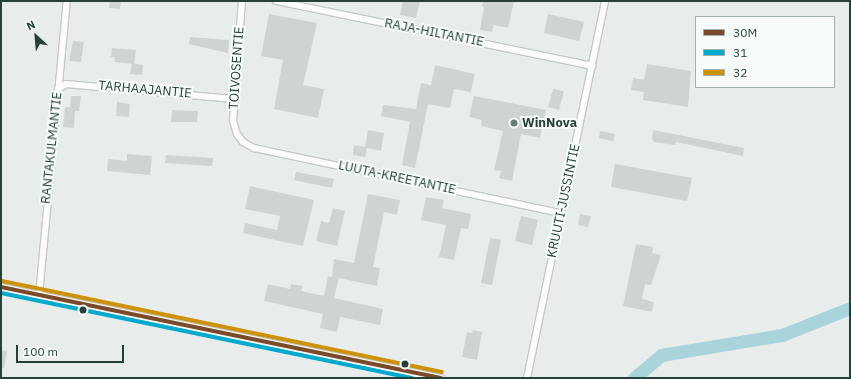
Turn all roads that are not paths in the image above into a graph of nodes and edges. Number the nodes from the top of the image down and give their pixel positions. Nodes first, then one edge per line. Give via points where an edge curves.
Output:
1 (67, 1) edge
2 (242, 1) edge
3 (276, 1) edge
4 (605, 1) edge
5 (592, 66) junction
6 (58, 89) junction
7 (233, 99) junction
8 (237, 134) joint
9 (561, 213) junction
10 (1, 288) edge
11 (39, 295) junction
12 (441, 378) edge
13 (527, 378) edge

1 - 6 street, RANTAKULMANTIE
2 - 7 street, TOIVOSENTIE
3 - 5 street, RAJA-HILTANTIE
4 - 5 street, KRUUTI-JUSSINTIE
5 - 9 street, KRUUTI-JUSSINTIE
6 - 7 street, TARHAAJANTIE via 66,84
6 - 11 street, RANTAKULMANTIE
7 - 8 street, TOIVOSENTIE via 233,121
8 - 9 street, LUUTA-KREETANTIE via 254,148
9 - 13 street, KRUUTI-JUSSINTIE
10 - 11 street
11 - 12 street

